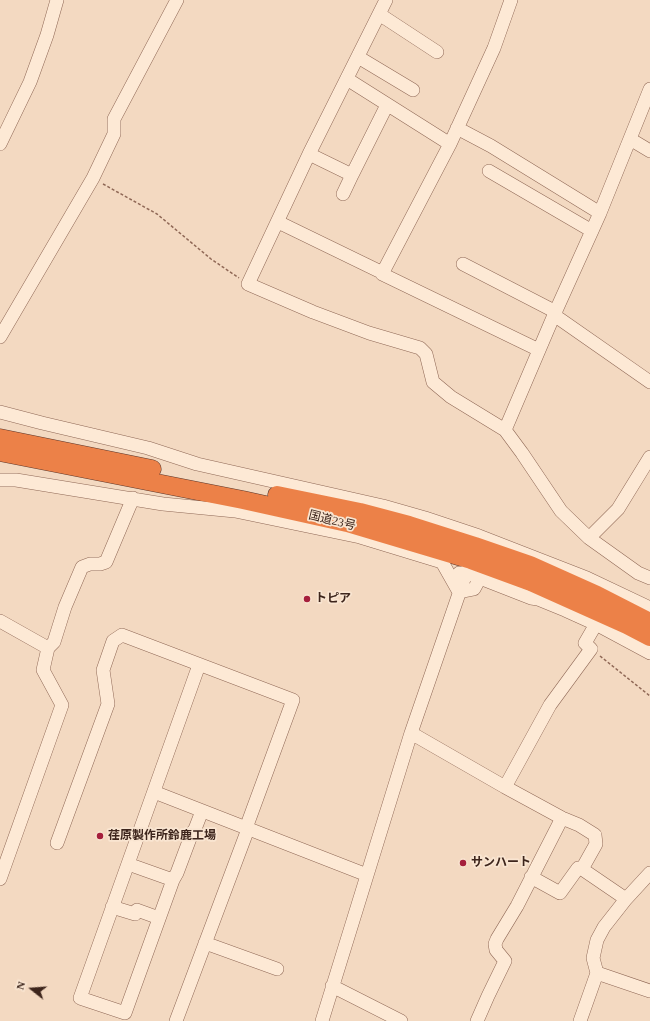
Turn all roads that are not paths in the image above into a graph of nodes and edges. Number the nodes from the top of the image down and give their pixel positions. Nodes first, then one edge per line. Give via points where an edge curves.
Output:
1 (57, 0) edge
2 (177, 0) edge
3 (386, 0) edge
4 (508, 1) edge
5 (379, 14) junction
6 (437, 52) dead end
7 (358, 57) junction
8 (347, 79) junction
9 (650, 89) edge
10 (413, 90) dead end
11 (387, 105) junction
12 (457, 128) junction
13 (630, 139) junction
14 (0, 144) edge
15 (450, 144) junction
16 (650, 151) edge
17 (309, 154) junction
18 (489, 171) dead end
19 (352, 175) junction
20 (343, 194) dead end
21 (600, 213) junction
22 (278, 222) junction
23 (592, 231) junction
24 (463, 264) dead end
25 (383, 273) junction
26 (555, 314) junction
27 (0, 337) edge
28 (539, 350) junction
29 (650, 382) edge
30 (0, 412) edge
31 (505, 430) junction
32 (0, 438) edge
33 (0, 452) edge
34 (650, 457) edge
35 (0, 480) edge
36 (133, 498) junction
37 (589, 538) junction
38 (471, 560) junction
39 (448, 573) junction
40 (480, 578) junction
41 (650, 578) edge
42 (460, 592) junction
43 (541, 593) junction
44 (650, 608) edge
45 (0, 621) edge
46 (650, 622) edge
47 (596, 624) junction
48 (650, 637) edge
49 (48, 648) junction
50 (650, 652) edge
51 (199, 664) junction
52 (411, 734) junction
53 (505, 787) junction
54 (154, 792) junction
55 (202, 811) junction
56 (562, 818) junction
57 (247, 828) junction
58 (57, 843) dead end
59 (128, 864) junction
60 (582, 868) junction
61 (367, 875) junction
62 (649, 875) edge
63 (531, 877) junction
64 (0, 879) edge
65 (174, 880) junction
66 (626, 899) junction
67 (112, 907) junction
68 (159, 918) junction
69 (205, 943) junction
70 (277, 969) dead end
71 (597, 973) junction
72 (332, 986) junction
73 (650, 991) edge
74 (176, 1021) edge
75 (322, 1021) edge
76 (401, 1021) edge
77 (477, 1021) edge
78 (580, 1021) edge

1 - 14 street via 48,35 30,82
2 - 27 street via 114,119 114,134 93,178
3 - 5 street
4 - 12 street via 494,48
5 - 6 street
5 - 7 street
7 - 8 street
7 - 10 street
8 - 11 street
8 - 17 street
9 - 13 street
11 - 15 street
11 - 19 street
12 - 15 street
12 - 21 street
13 - 16 street
13 - 21 street
15 - 25 street
17 - 19 street
17 - 22 street
18 - 23 street
19 - 20 street
21 - 23 street
22 - 25 street
22 - 31 street via 248,284 369,333 420,348 426,354 433,382
23 - 26 street
24 - 26 street
25 - 28 street
26 - 28 street
26 - 29 street
28 - 31 street
30 - 44 street via 148,448 197,464 383,506 424,518 479,536 587,578
31 - 37 street via 561,511
32 - 38 highway, 国道23号 via 360,512 409,525
33 - 38 highway, 国道23号 via 347,523
34 - 37 street via 618,509
35 - 36 street via 16,480
36 - 39 street via 163,504 235,511 360,537 442,562
36 - 49 street via 106,562 82,567 54,642
37 - 41 street via 638,573
38 - 39 street
38 - 40 street
38 - 42 street
38 - 43 highway, 国道23号
38 - 46 highway, 国道23号 via 530,565
39 - 42 street
40 - 42 street via 474,589
40 - 43 street via 531,598
42 - 52 street
43 - 47 street
43 - 48 highway, 国道23号 via 627,625
45 - 49 street
47 - 50 street
47 - 53 street via 585,643 591,649 550,705
49 - 64 street via 43,670 62,705
51 - 54 street
51 - 57 street via 293,700
51 - 58 street via 122,635 113,641 104,670 108,704
52 - 53 street
52 - 61 street
53 - 56 street
54 - 55 street
54 - 59 street
55 - 57 street
55 - 65 street
56 - 60 street via 579,824 595,835 596,844
56 - 63 street
57 - 61 street
57 - 69 street
59 - 65 street
59 - 67 street
60 - 63 street via 578,868 560,893
60 - 66 street
61 - 72 street
62 - 66 street
63 - 77 street via 494,944 506,961
65 - 68 street
66 - 71 street via 597,940 593,958
67 - 68 street via 135,914 137,910
67 - 68 street via 80,998 125,1013
69 - 70 street
69 - 74 street
71 - 73 street
71 - 78 street
72 - 75 street
72 - 76 street

